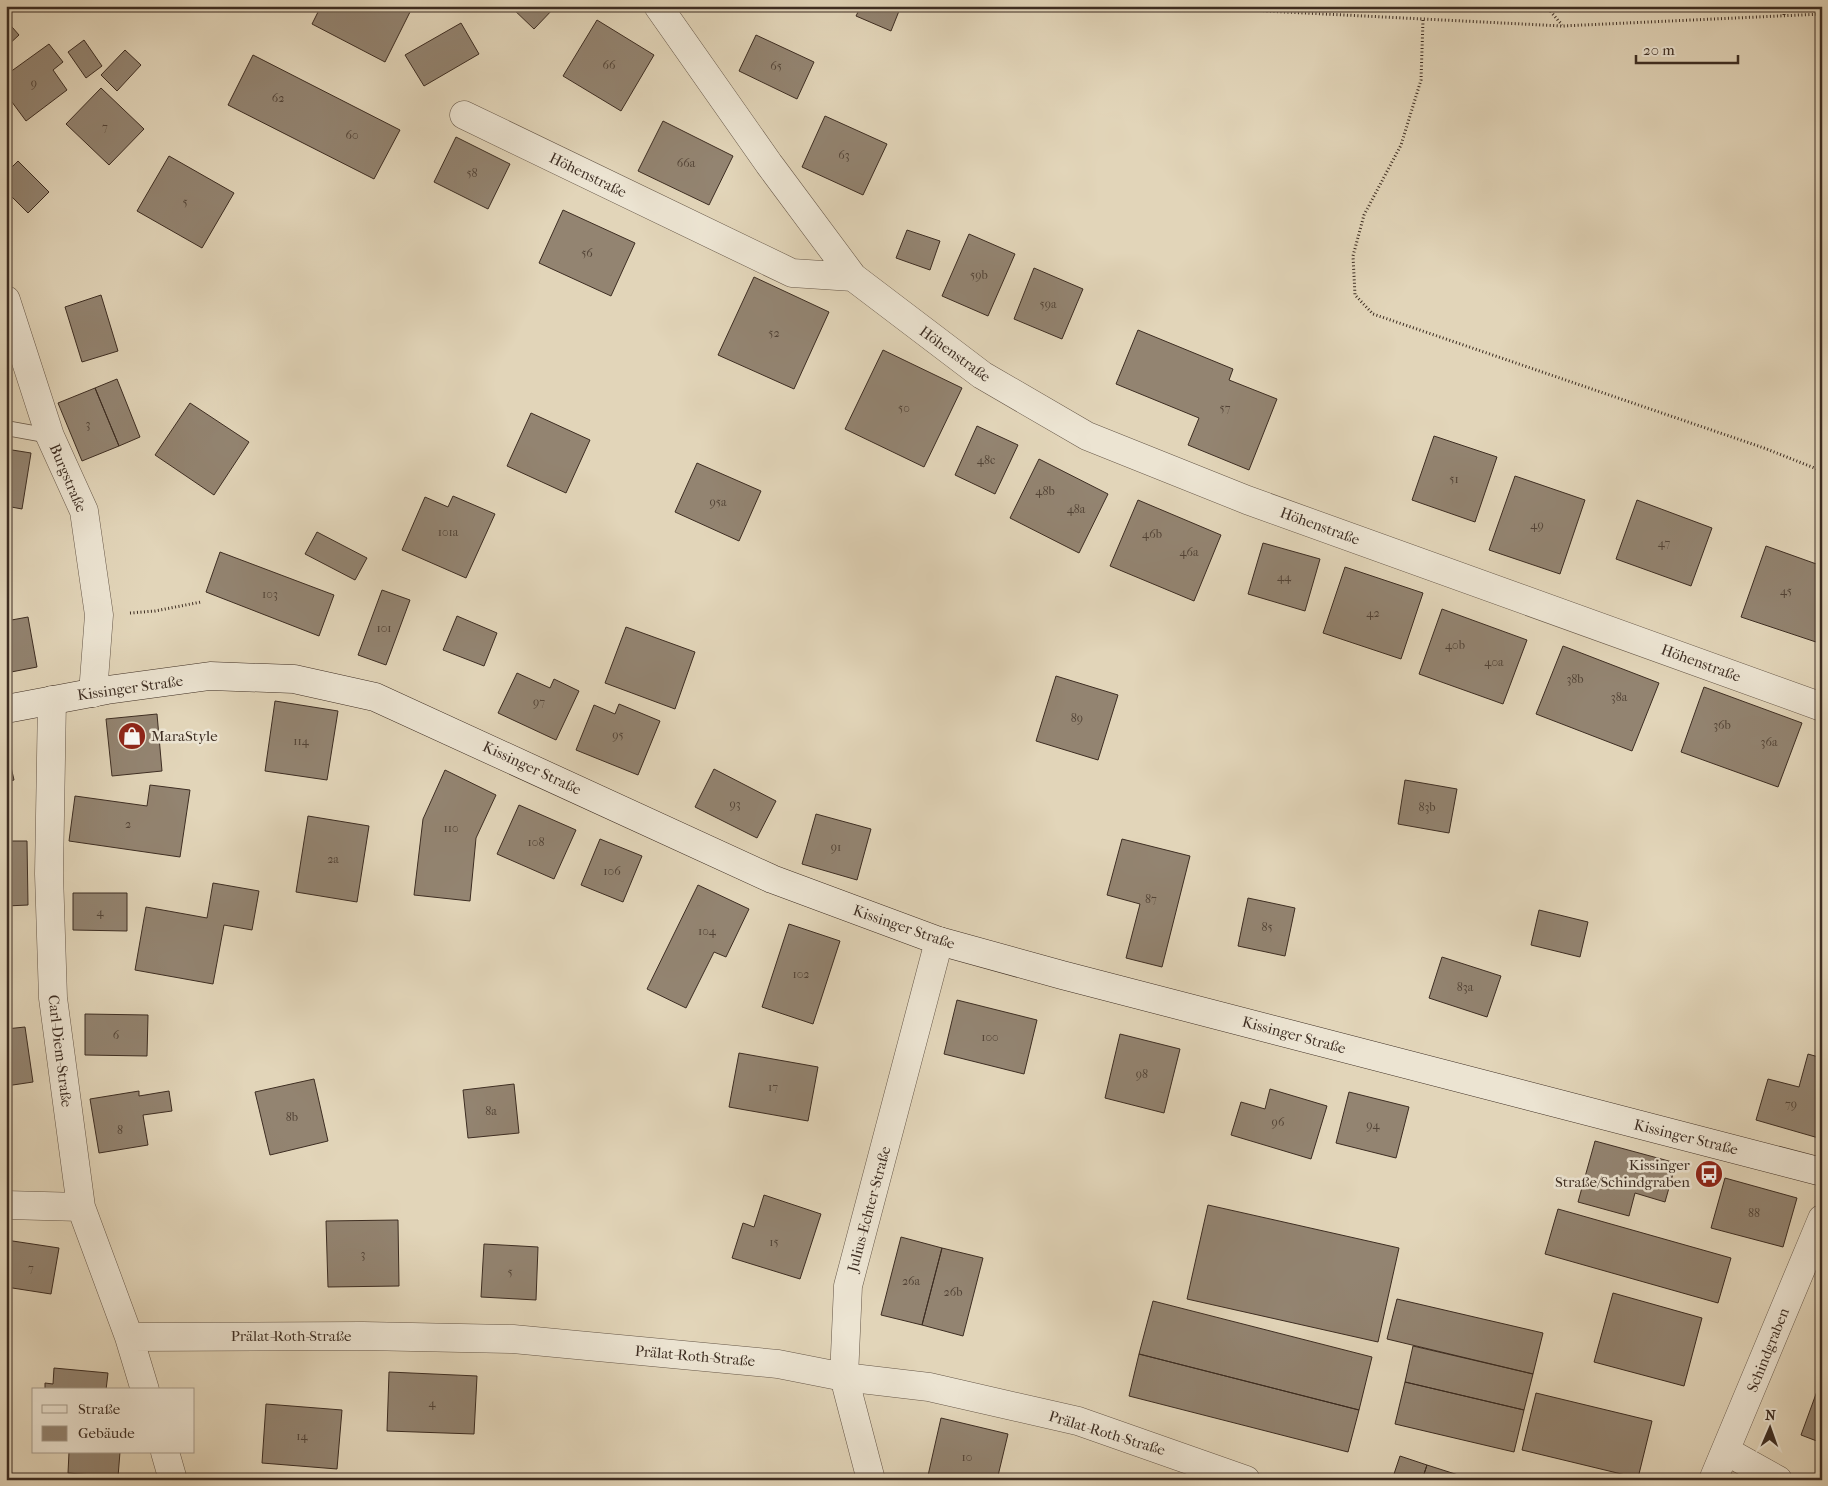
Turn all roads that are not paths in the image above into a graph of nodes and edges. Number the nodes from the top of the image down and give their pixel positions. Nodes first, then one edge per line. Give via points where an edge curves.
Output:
1 (658, 6) edge
2 (464, 115) dead end
3 (852, 277) junction
4 (6, 300) edge
5 (6, 428) edge
6 (50, 436) junction
7 (93, 693) junction
8 (52, 700) junction
9 (1822, 707) edge
10 (6, 709) edge
11 (939, 941) junction
12 (1822, 1172) edge
13 (6, 1205) edge
14 (81, 1207) junction
15 (1822, 1219) edge
16 (129, 1337) junction
17 (844, 1377) junction
18 (144, 1388) edge
19 (1726, 1451) junction
20 (166, 1454) edge
21 (174, 1480) edge
22 (871, 1480) edge
23 (1246, 1480) edge
24 (1713, 1480) edge
25 (1778, 1480) edge

1 - 3 street, Höhenstraße
2 - 3 street, Höhenstraße via 792,273
3 - 9 street, Höhenstraße via 982,375 1087,436 1247,500
4 - 6 street, Burgstraße
5 - 6 lane
6 - 7 street, Burgstraße via 84,511 99,615
7 - 8 street, Kissinger Straße
7 - 11 street, Kissinger Straße via 210,676 294,679 375,697 772,879
8 - 10 street, Kissinger Straße
8 - 14 street, Carl-Diem-Straße via 49,874 53,998
11 - 12 street, Kissinger Straße
11 - 17 street, Julius-Echter-Straße via 848,1286
13 - 14 street
14 - 16 street, Carl-Diem-Straße
15 - 19 street, Schindgraben
16 - 17 street, Prälat-Roth-Straße via 513,1339 778,1364
16 - 18 street, Carl-Diem-Straße
17 - 22 street, Julius-Echter-Straße
17 - 23 street, Prälat-Roth-Straße via 929,1387 1078,1421
19 - 24 street, Schindgraben
19 - 25 street
20 - 21 street

